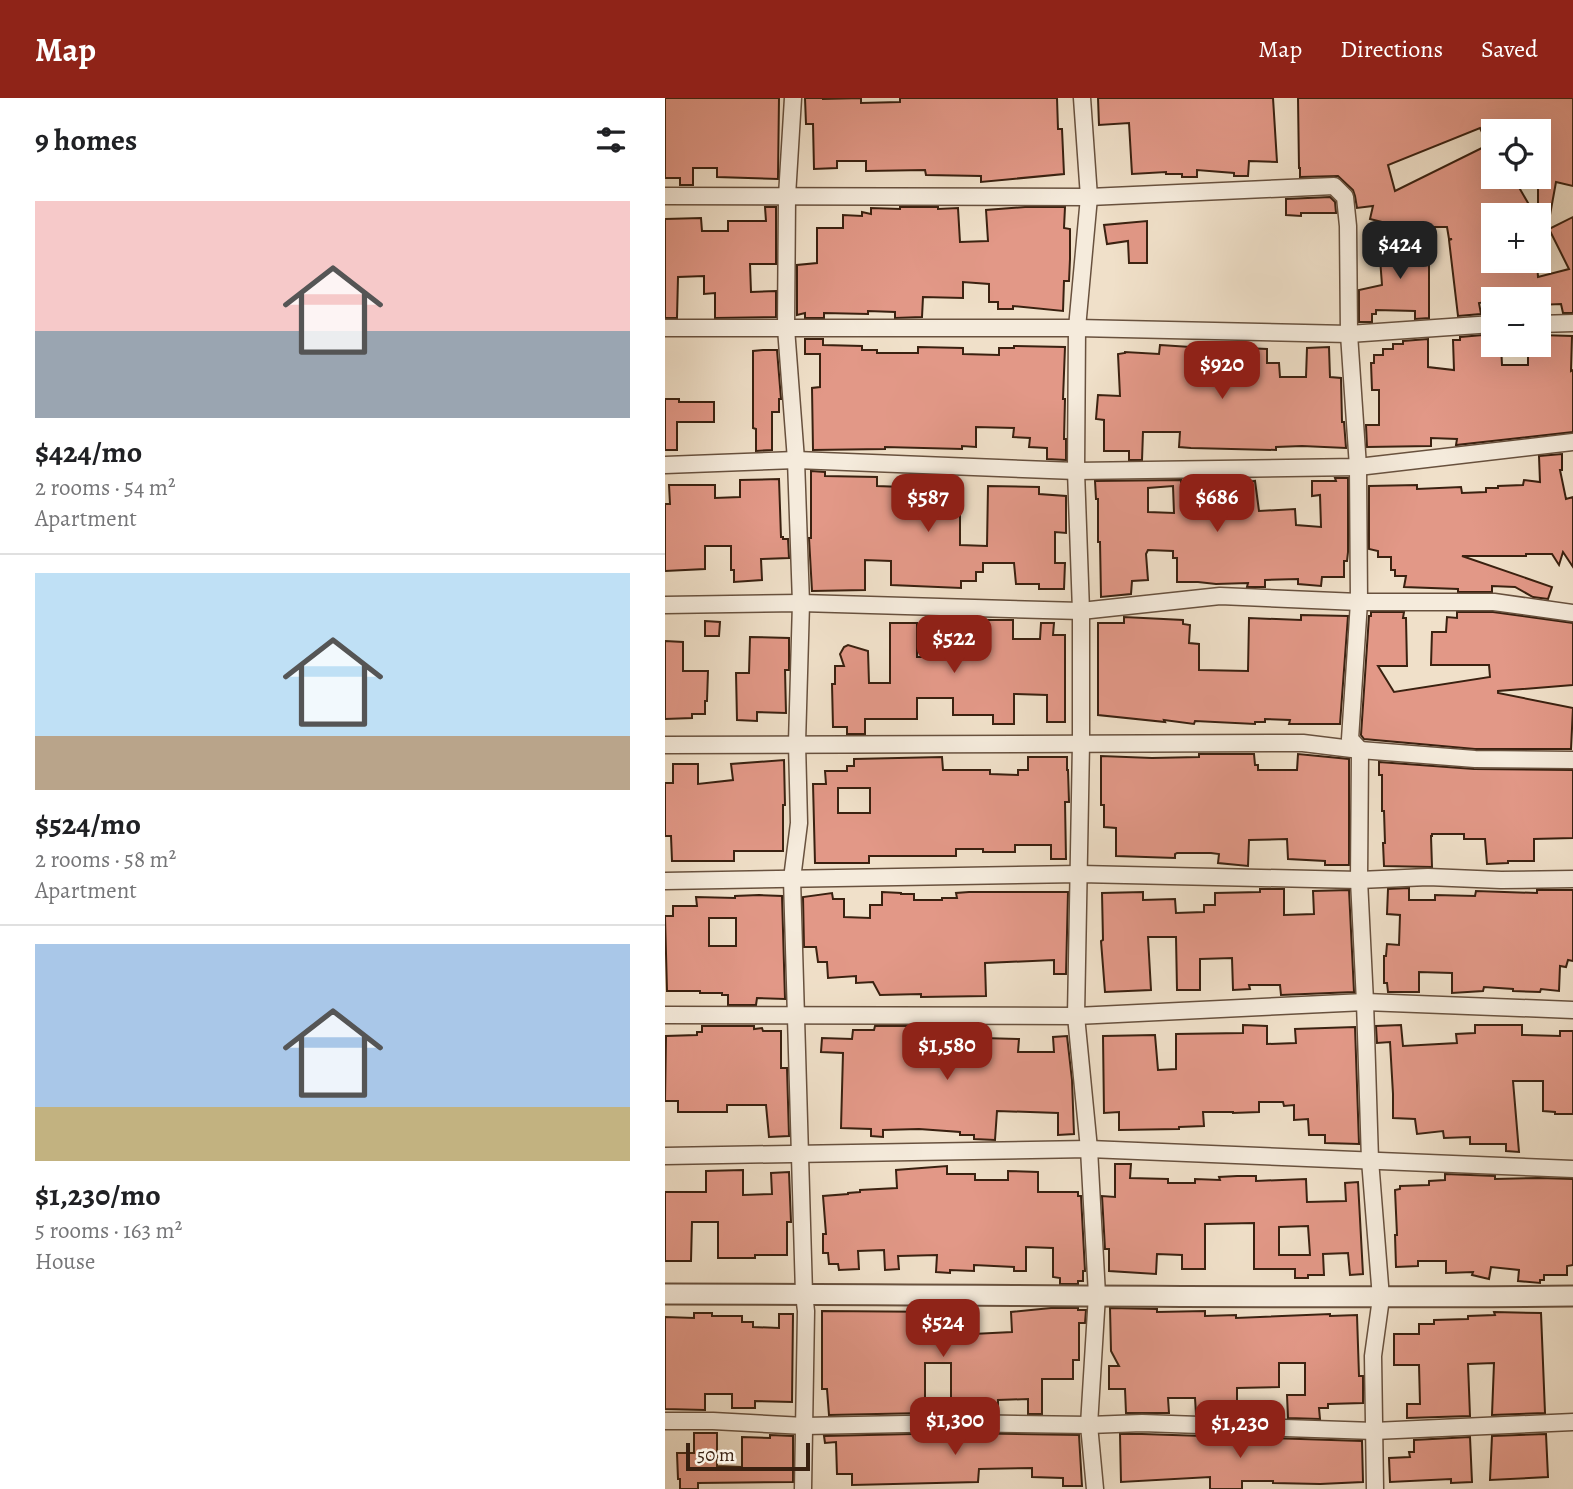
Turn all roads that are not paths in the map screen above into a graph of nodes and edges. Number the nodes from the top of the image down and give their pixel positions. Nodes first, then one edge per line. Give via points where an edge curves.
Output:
1 (793, 98) edge
2 (1082, 98) edge
3 (665, 196) edge
4 (787, 196) junction
5 (1089, 197) junction
6 (1573, 323) edge
7 (1551, 324) edge
8 (1481, 325) edge
9 (665, 328) edge
10 (786, 328) junction
11 (1077, 328) junction
12 (1349, 334) junction
13 (1573, 442) edge
14 (796, 460) junction
15 (665, 465) edge
16 (1358, 467) junction
17 (1076, 471) junction
18 (1359, 602) junction
19 (801, 603) junction
20 (665, 605) edge
21 (1081, 611) junction
22 (1573, 613) edge
23 (797, 743) junction
24 (1081, 743) junction
25 (665, 744) edge
26 (1360, 750) junction
27 (1573, 761) edge
28 (1080, 874) junction
29 (1573, 878) edge
30 (792, 879) junction
31 (1359, 880) junction
32 (665, 881) edge
33 (1365, 1002) junction
34 (1573, 1010) edge
35 (795, 1014) junction
36 (665, 1015) edge
37 (1076, 1016) junction
38 (1089, 1149) junction
39 (800, 1154) junction
40 (665, 1156) edge
41 (1370, 1160) junction
42 (1573, 1169) edge
43 (665, 1294) edge
44 (804, 1294) junction
45 (1097, 1295) junction
46 (1573, 1296) edge
47 (1381, 1298) junction
48 (665, 1421) edge
49 (1573, 1422) edge
50 (1089, 1425) junction
51 (804, 1426) junction
52 (1374, 1431) junction
53 (803, 1489) edge
54 (1095, 1489) edge
55 (1375, 1489) edge

1 - 4 street
2 - 5 street
3 - 4 street
4 - 5 street
4 - 10 street
5 - 11 street
5 - 12 street via 1334,186 1345,197 1346,206
6 - 7 street
8 - 12 street
9 - 10 street
10 - 11 street
10 - 14 street
11 - 12 street
11 - 17 street
12 - 16 street
13 - 16 street
14 - 15 street
14 - 17 street
14 - 19 street
16 - 17 street
16 - 18 street
17 - 21 street
18 - 21 street via 1220,596
18 - 22 street via 1494,602
18 - 26 street via 1350,739
19 - 20 street
19 - 21 street
19 - 23 street
21 - 24 street
23 - 24 street
23 - 25 street
23 - 30 street via 799,823
24 - 26 street via 1303,743
24 - 28 street
26 - 27 street
26 - 31 street
28 - 30 street
28 - 31 street
28 - 37 street
29 - 31 street
30 - 32 street
30 - 35 street
31 - 33 street
33 - 34 street
33 - 37 street
33 - 41 street
35 - 36 street
35 - 37 street
35 - 39 street
37 - 38 street
38 - 39 street
38 - 41 street
38 - 45 street
39 - 40 street
39 - 44 street
41 - 42 street
41 - 47 street
43 - 44 street
44 - 45 street
44 - 51 street
45 - 47 street
45 - 50 street
46 - 47 street
47 - 52 street via 1373,1356
48 - 51 street
49 - 52 street
50 - 51 street
50 - 52 street
50 - 54 street
51 - 53 street
52 - 55 street

